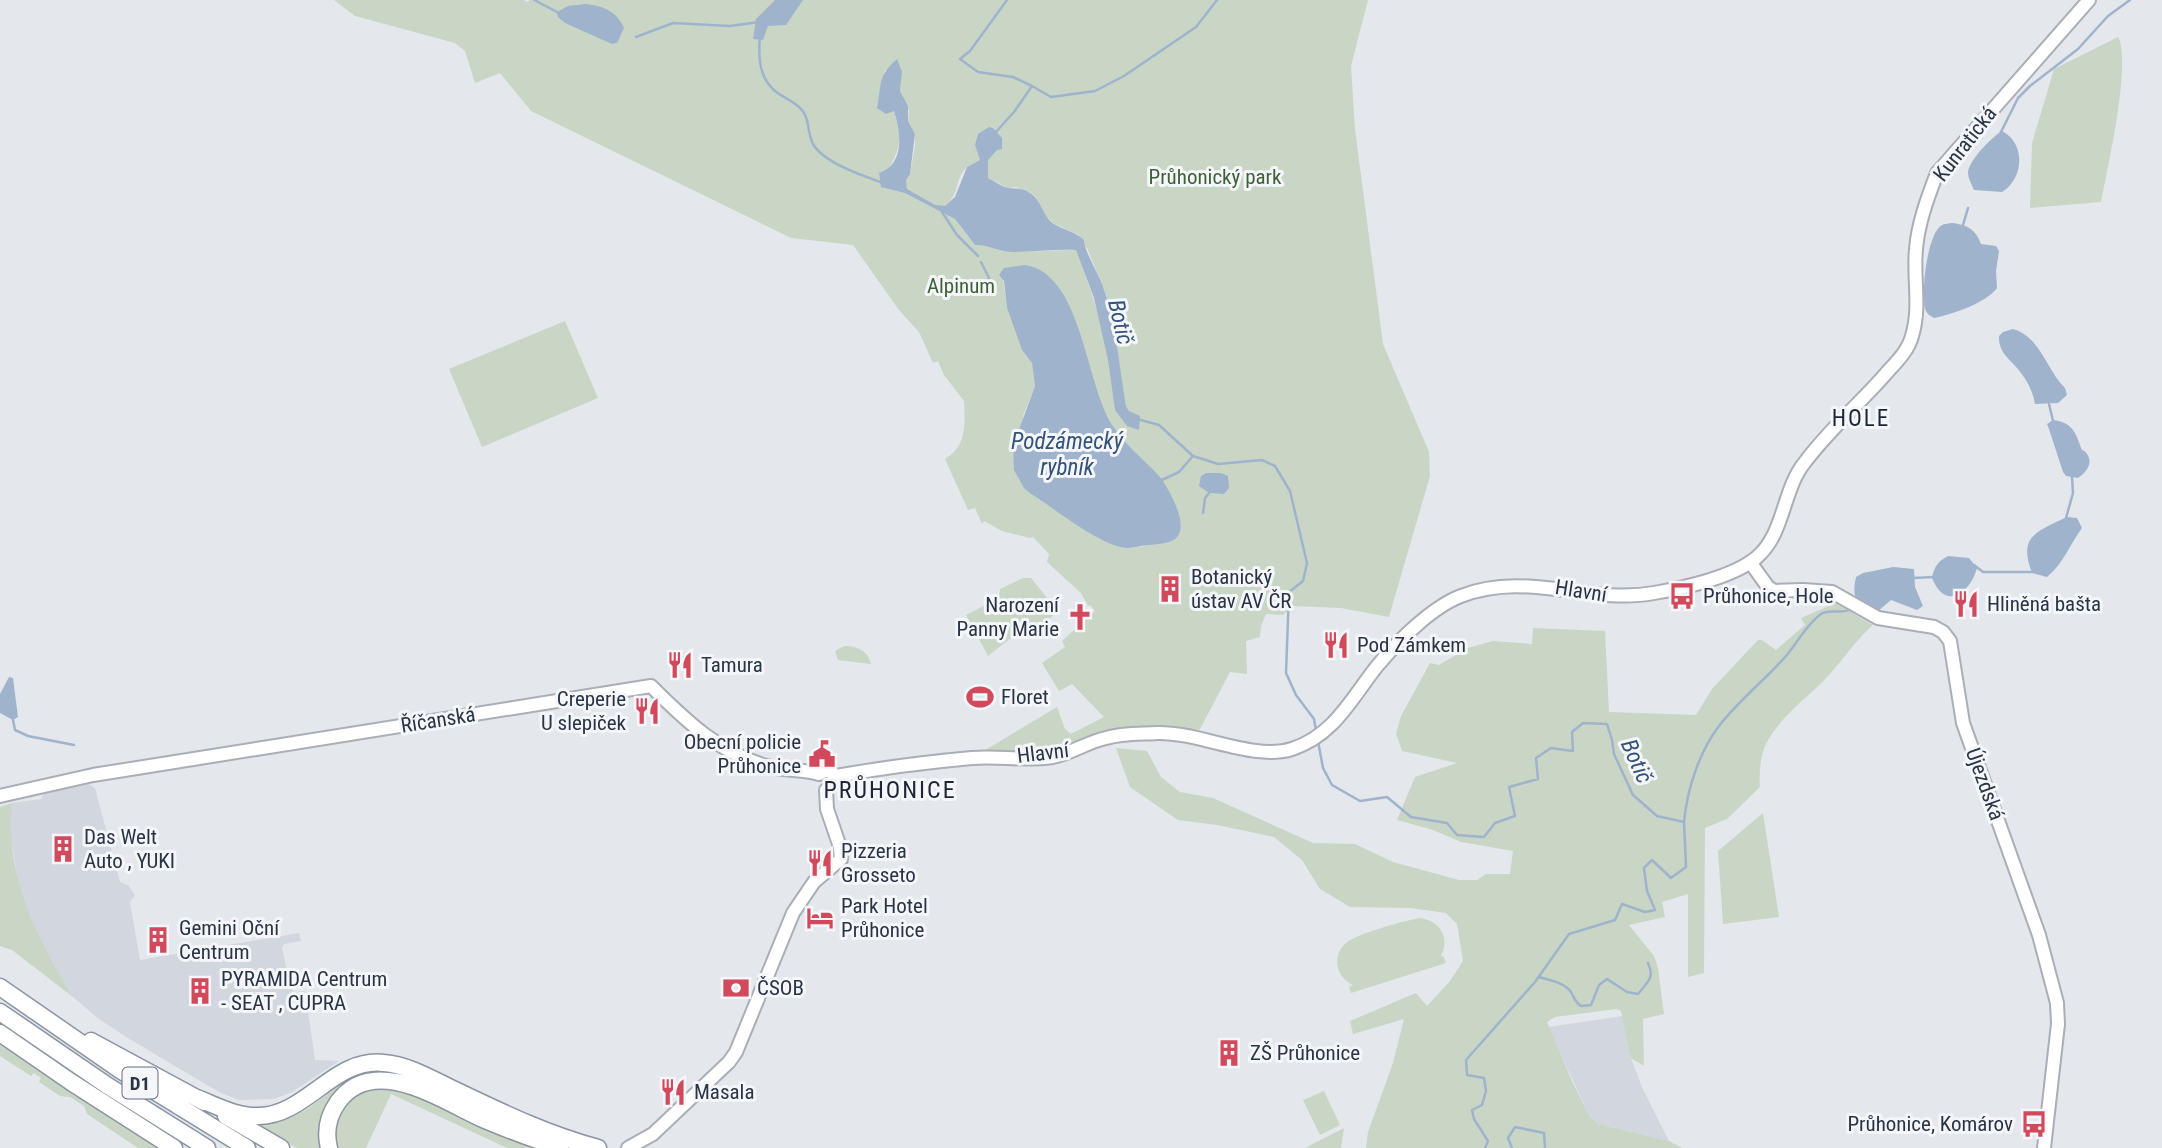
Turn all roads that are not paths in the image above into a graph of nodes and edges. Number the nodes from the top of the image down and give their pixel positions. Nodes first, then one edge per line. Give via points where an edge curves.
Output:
1 (2089, 0) edge
2 (1820, 444) joint
3 (1750, 562) junction
4 (819, 774) junction
5 (836, 776) junction
6 (826, 790) junction
7 (0, 796) edge
8 (0, 987) edge
9 (0, 1012) edge
10 (36, 1013) junction
11 (0, 1033) edge
12 (197, 1098) junction
13 (486, 1121) junction
14 (652, 1135) junction
15 (174, 1148) edge
16 (207, 1148) edge
17 (247, 1148) edge
18 (281, 1148) edge
19 (329, 1148) edge
20 (540, 1148) edge
21 (563, 1148) edge
22 (598, 1148) edge
23 (628, 1148) edge
24 (638, 1148) edge
25 (2044, 1148) edge

1 - 2 street, Kunratická via 1937,173 1916,249 1913,335 1899,359
2 - 3 street, Hlavní via 1792,483 1776,531
3 - 5 street, Hlavní via 1652,594 1586,595 1533,585 1462,595 1398,643 1326,730 1292,748 1247,750 1193,736 1140,734 1107,737 1056,756 975,758
3 - 25 street, Újezdská via 1774,591 1832,592 1875,617 1934,627 1950,641 1964,723 2039,935 2057,1003
4 - 5 street via 827,770
4 - 6 street via 818,784
4 - 7 street, Říčanská via 774,768 736,755 684,719 651,686 93,775
5 - 6 street via 836,785
6 - 14 street via 841,859 814,882 793,913 731,1060
8 - 10 highway, D1
9 - 16 highway, D1
10 - 12 highway
10 - 17 highway, D1
11 - 15 highway
12 - 18 highway
12 - 22 highway via 236,1113 266,1115 292,1106 350,1068 386,1063 409,1069 545,1132
13 - 19 highway via 411,1086 376,1080 351,1090 338,1102 328,1124
13 - 20 highway
13 - 21 highway
14 - 23 street
14 - 24 street

